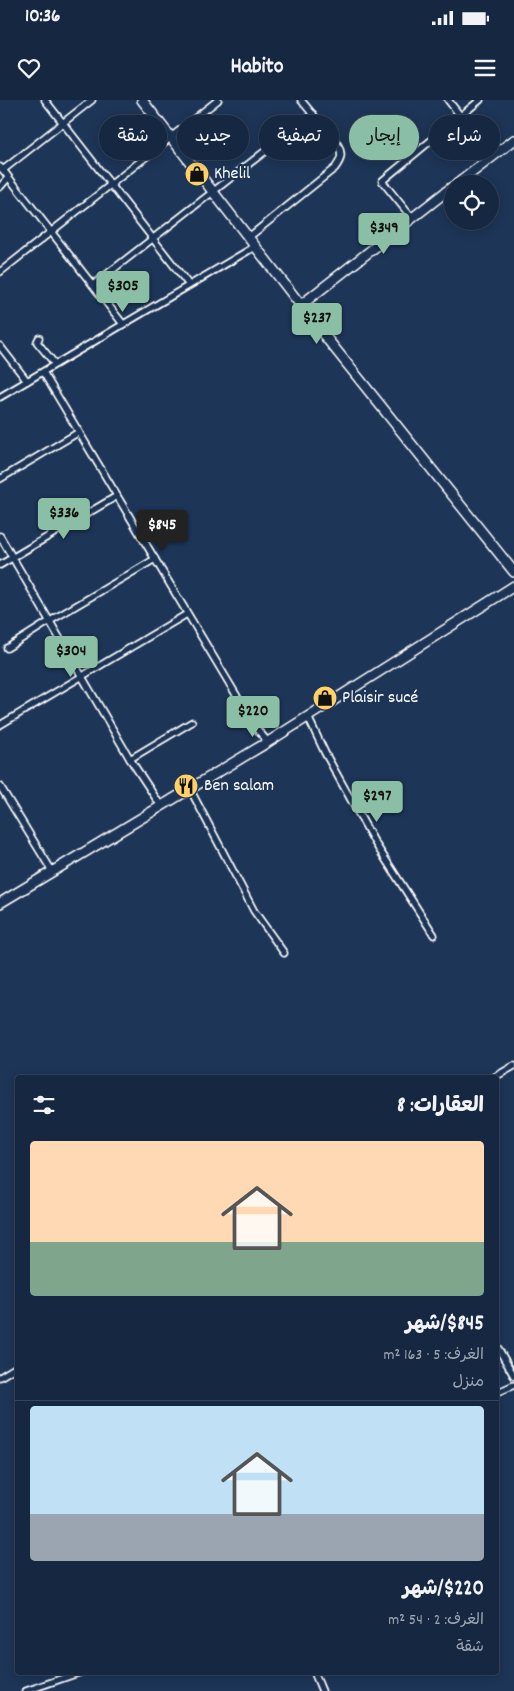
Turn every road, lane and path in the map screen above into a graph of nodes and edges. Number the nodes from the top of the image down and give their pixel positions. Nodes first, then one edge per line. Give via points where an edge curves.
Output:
1 (45, 100) edge
2 (92, 100) edge
3 (142, 100) edge
4 (218, 100) edge
5 (301, 100) edge
6 (448, 100) edge
7 (480, 100) edge
8 (313, 114) junction
9 (460, 115) edge
10 (462, 115) edge
11 (63, 124) junction
12 (171, 137) junction
13 (514, 140) edge
14 (429, 142) edge
15 (500, 150) edge
16 (487, 160) edge
17 (1, 169) edge
18 (468, 175) edge
19 (8, 178) junction
20 (111, 184) junction
21 (0, 187) edge
22 (214, 192) junction
23 (444, 193) edge
24 (412, 218) junction
25 (51, 232) junction
26 (249, 237) junction
27 (153, 239) junction
28 (256, 246) junction
29 (0, 272) edge
30 (93, 285) junction
31 (189, 285) junction
32 (301, 305) junction
33 (123, 324) junction
34 (39, 338) dead end
35 (0, 346) edge
36 (55, 364) junction
37 (42, 372) junction
38 (27, 381) junction
39 (0, 397) edge
40 (78, 432) junction
41 (0, 479) edge
42 (117, 496) junction
43 (0, 536) edge
44 (13, 558) junction
45 (155, 559) junction
46 (0, 565) edge
47 (514, 572) edge
48 (514, 586) edge
49 (187, 614) junction
50 (50, 621) junction
51 (7, 648) dead end
52 (82, 676) junction
53 (308, 717) junction
54 (192, 722) dead end
55 (0, 725) edge
56 (268, 742) junction
57 (130, 759) junction
58 (0, 786) edge
59 (190, 788) junction
60 (161, 806) junction
61 (52, 871) junction
62 (0, 903) edge
63 (434, 935) dead end
64 (284, 953) dead end
65 (514, 1066) edge
66 (498, 1075) edge
67 (499, 1350) edge
68 (15, 1368) edge
69 (514, 1376) edge
70 (0, 1377) edge
71 (514, 1385) edge
72 (499, 1392) edge
73 (71, 1675) edge
74 (315, 1675) edge
75 (26, 1691) edge
76 (322, 1691) edge

1 - 11 street
2 - 11 street
3 - 12 main road
4 - 12 street
5 - 8 street
6 - 9 street
7 - 10 street
8 - 22 street
8 - 26 street via 338,145 339,164
11 - 17 street
11 - 20 street
12 - 20 street
12 - 22 main road
13 - 15 main road
14 - 24 street via 382,181
16 - 18 main road
17 - 19 street
19 - 21 street
19 - 25 street
20 - 25 street
20 - 27 street
22 - 26 main road
22 - 27 street
23 - 24 main road
24 - 32 main road
25 - 29 street
25 - 30 street
26 - 28 main road
27 - 30 street
27 - 31 street
28 - 31 street
28 - 32 main road
30 - 33 street
31 - 33 street
32 - 47 main road
33 - 36 street
34 - 36 street via 37,342
35 - 38 street
36 - 37 street
37 - 38 street
37 - 40 street
38 - 39 street
40 - 41 street
40 - 42 street
42 - 44 street
42 - 45 street
43 - 44 street
44 - 46 street
44 - 50 street
45 - 49 street
45 - 50 street
48 - 53 main road
49 - 52 street
49 - 56 street via 256,728
50 - 51 street
50 - 52 street
52 - 55 street
52 - 57 street
53 - 56 main road
53 - 63 street via 375,843
54 - 57 street
56 - 59 main road
57 - 60 street
58 - 61 street
59 - 60 main road
59 - 64 street via 254,911
60 - 61 main road
61 - 62 main road
65 - 66 street
67 - 69 street
68 - 70 street
71 - 72 street
73 - 75 street
74 - 76 street

